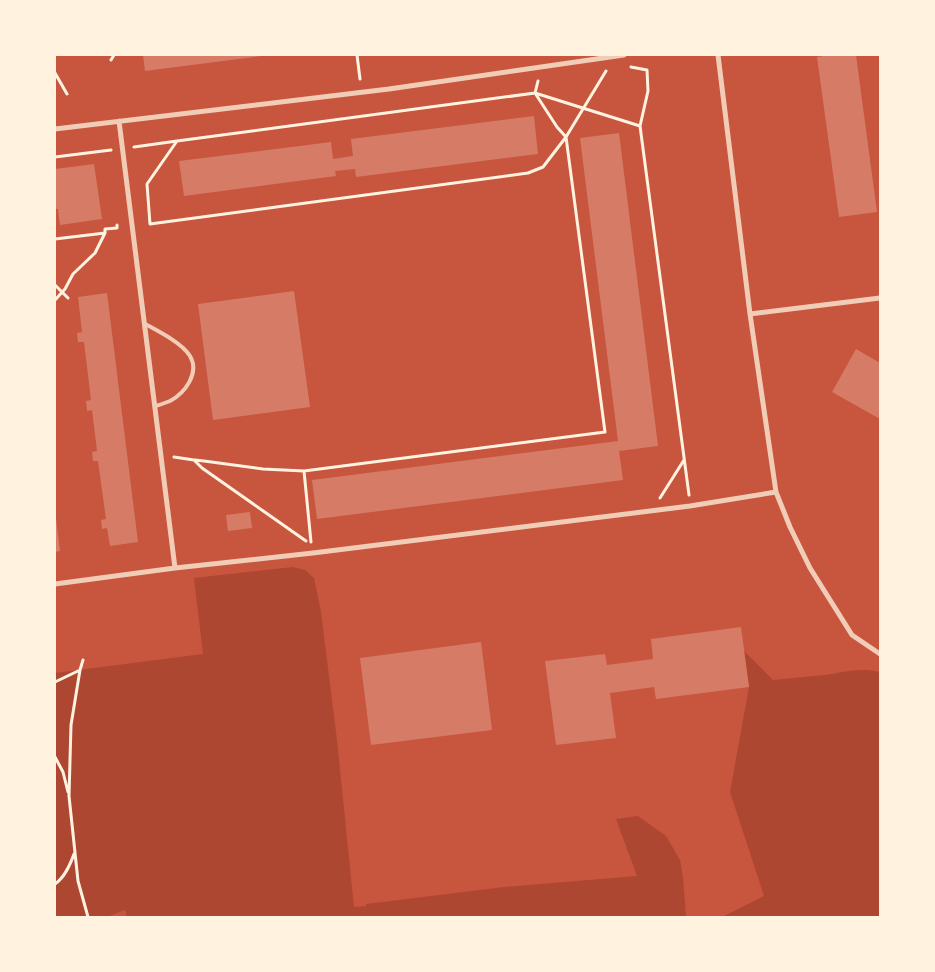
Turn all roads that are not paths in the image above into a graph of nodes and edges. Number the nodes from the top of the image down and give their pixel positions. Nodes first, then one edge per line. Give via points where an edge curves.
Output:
1 (624, 55) edge
2 (718, 55) edge
3 (120, 121) junction
4 (55, 129) edge
5 (880, 298) edge
6 (750, 314) junction
7 (145, 324) junction
8 (155, 406) junction
9 (776, 492) junction
10 (175, 568) junction
11 (55, 584) edge
12 (880, 654) edge

1 - 3 street
2 - 6 street
3 - 4 street
3 - 7 street
5 - 6 street
6 - 9 street
7 - 8 street
7 - 8 lane via 182,347 190,356 193,367 189,382 181,392
8 - 10 street
9 - 10 street via 690,506
9 - 12 street via 810,568 852,635
10 - 11 street

